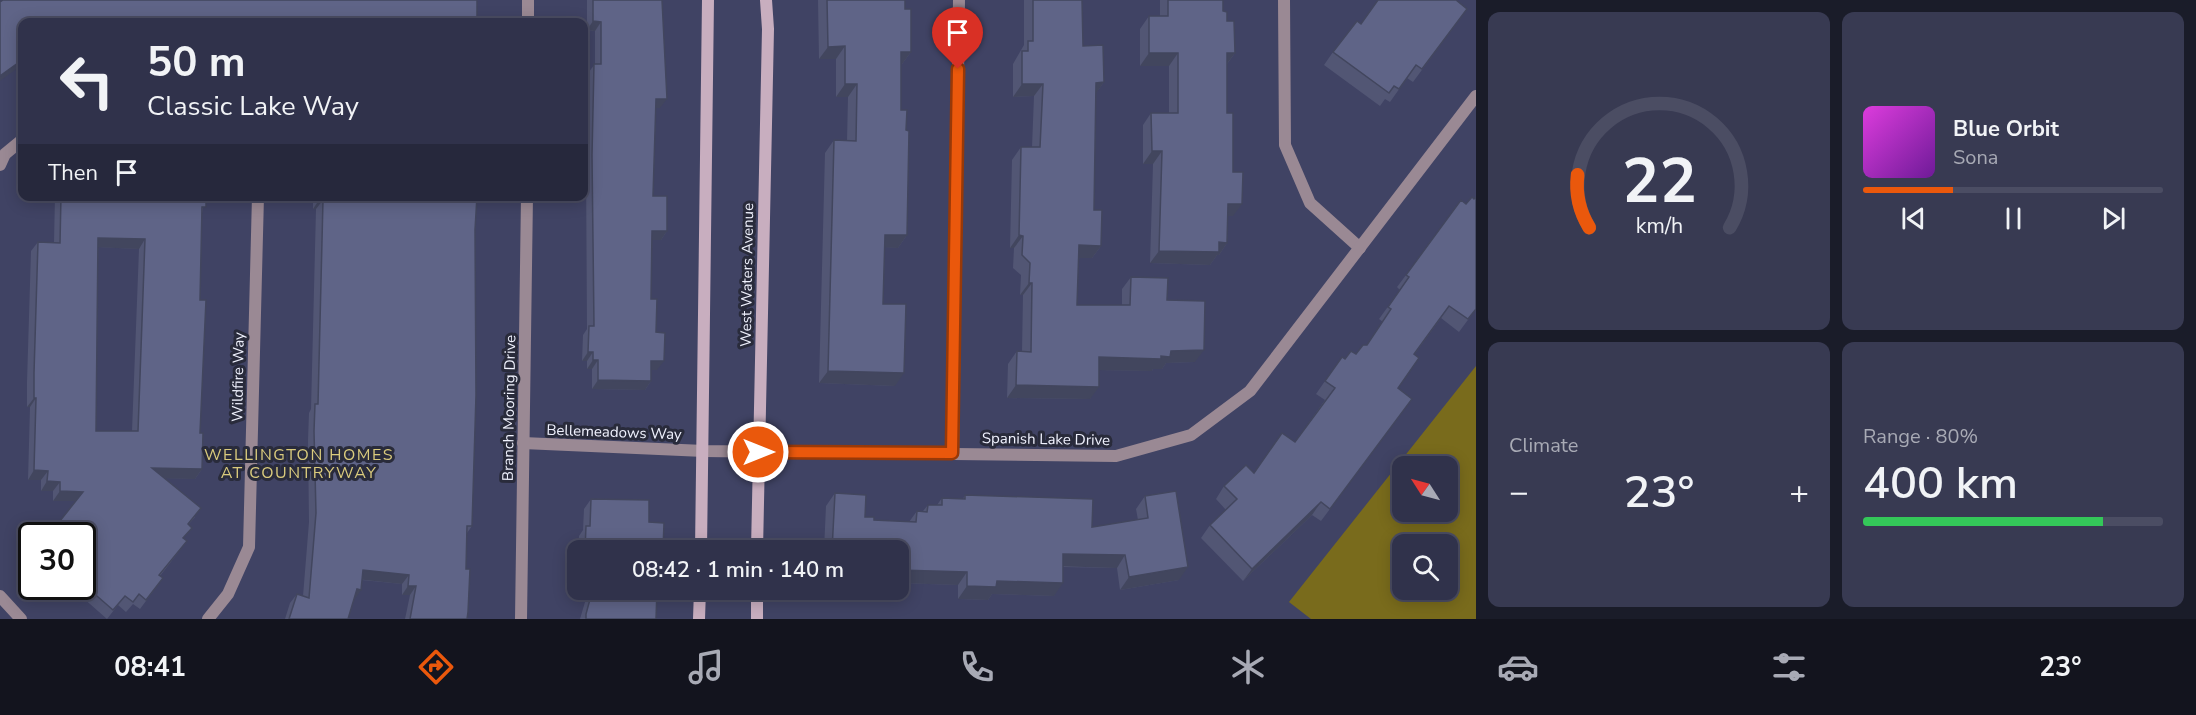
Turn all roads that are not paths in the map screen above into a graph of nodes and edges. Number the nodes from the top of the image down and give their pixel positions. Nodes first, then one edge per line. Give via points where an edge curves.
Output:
1 (528, 0) edge
2 (708, 0) edge
3 (766, 0) edge
4 (959, 0) edge
5 (1284, 0) edge
6 (528, 18) edge
7 (1476, 96) edge
8 (18, 143) edge
9 (0, 165) edge
10 (258, 201) edge
11 (527, 201) edge
12 (1360, 248) junction
13 (523, 444) junction
14 (704, 451) junction
15 (758, 452) junction
16 (952, 453) junction
17 (701, 540) edge
18 (757, 540) edge
19 (0, 596) edge
20 (700, 600) edge
21 (757, 600) edge
22 (21, 619) edge
23 (208, 619) edge
24 (521, 619) edge
25 (699, 619) edge
26 (757, 619) edge

1 - 6 street
2 - 14 street
3 - 15 street, West Waters Avenue
4 - 16 street
5 - 12 street via 1285,145 1310,203
7 - 12 street, Spanish Lake Drive
8 - 9 street via 5,154
10 - 23 street, Wildfire Way via 249,547 228,594
11 - 13 street, Branch Mooring Drive
12 - 16 street, Spanish Lake Drive via 1250,391 1191,435 1116,456
13 - 14 street, Bellemeadows Way
13 - 24 street, Branch Mooring Drive
14 - 15 street, Spanish Lake Drive
14 - 17 street
15 - 16 street, Spanish Lake Drive
15 - 18 street, West Waters Avenue
19 - 22 street
20 - 25 street
21 - 26 street

